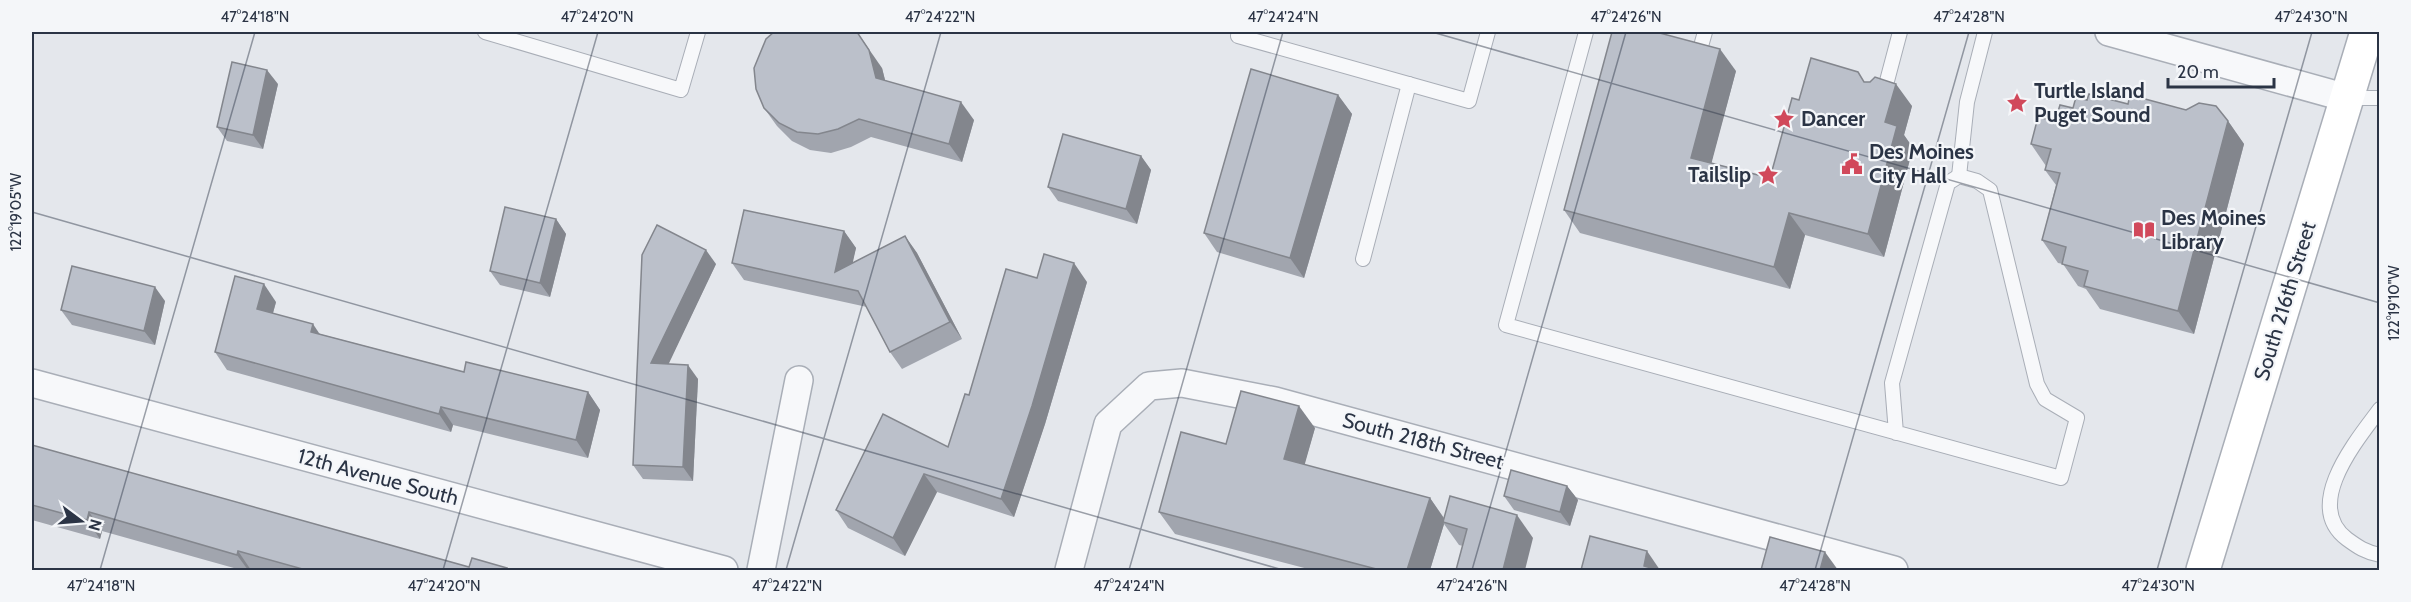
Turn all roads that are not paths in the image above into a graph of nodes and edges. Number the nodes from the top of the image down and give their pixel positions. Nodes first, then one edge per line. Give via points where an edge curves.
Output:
1 (485, 32) edge
2 (698, 32) edge
3 (1488, 32) edge
4 (1586, 32) edge
5 (1704, 32) edge
6 (1900, 32) edge
7 (1985, 32) edge
8 (2109, 32) edge
9 (2367, 32) edge
10 (1238, 36) dead end
11 (1701, 46) edge
12 (1408, 84) junction
13 (1883, 96) edge
14 (2347, 98) junction
15 (2379, 98) edge
16 (1959, 176) junction
17 (1363, 259) dead end
18 (799, 380) dead end
19 (32, 383) edge
20 (2379, 409) edge
21 (1896, 433) junction
22 (2379, 555) edge
23 (723, 570) edge
24 (761, 570) edge
25 (1069, 570) edge
26 (1894, 570) edge
27 (2203, 570) edge

1 - 2 lane via 681,90
3 - 12 lane via 1468,101
4 - 21 lane via 1506,325
5 - 11 lane
6 - 13 lane
7 - 16 lane via 1967,102
8 - 14 street
9 - 14 main road, South 216th Street
10 - 12 lane
12 - 17 lane
14 - 15 lane
14 - 27 main road, South 216th Street
16 - 21 lane via 1948,183 1892,383
16 - 21 lane via 1990,190 2037,384 2045,399 2078,418 2061,478
18 - 24 street
19 - 23 street, 12th Avenue South
20 - 22 lane via 2344,459 2331,493 2330,517 2341,534 2364,552
25 - 26 street, South 218th Street via 1108,424 1149,386 1182,383 1275,401

